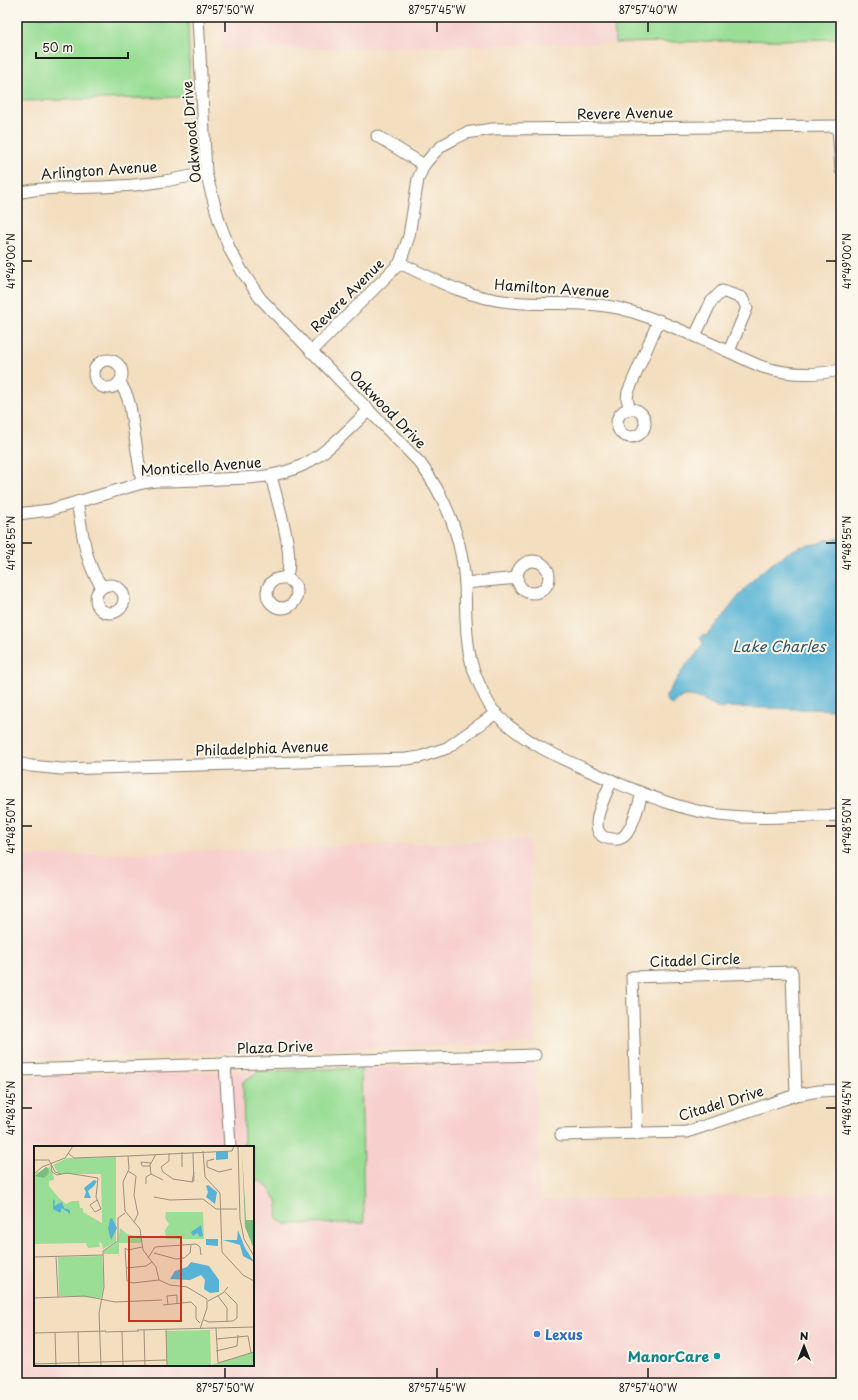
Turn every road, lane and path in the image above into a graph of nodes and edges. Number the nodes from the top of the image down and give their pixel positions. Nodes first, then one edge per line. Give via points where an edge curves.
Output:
1 (198, 17) edge
2 (840, 126) edge
3 (377, 136) dead end
4 (424, 165) junction
5 (841, 170) edge
6 (206, 172) junction
7 (17, 193) edge
8 (400, 263) junction
9 (659, 320) junction
10 (695, 336) junction
11 (311, 352) junction
12 (728, 352) junction
13 (841, 370) edge
14 (120, 382) dead end
15 (630, 409) dead end
16 (369, 410) junction
17 (271, 476) junction
18 (142, 483) junction
19 (77, 502) junction
20 (17, 514) edge
21 (286, 578) dead end
22 (518, 578) dead end
23 (465, 582) junction
24 (103, 587) dead end
25 (496, 714) junction
26 (17, 763) edge
27 (612, 780) junction
28 (642, 794) junction
29 (841, 815) edge
30 (535, 1055) dead end
31 (225, 1063) junction
32 (17, 1070) edge
33 (841, 1090) edge
34 (796, 1095) junction
35 (637, 1134) junction
36 (561, 1135) dead end
37 (230, 1146) edge

1 - 6 street, Oakwood Drive
2 - 4 street, Revere Avenue via 479,130 466,133 443,145
2 - 5 street, Revere Avenue
3 - 4 street
4 - 8 street, Revere Avenue via 418,180 409,236
6 - 7 street, Arlington Avenue via 140,185 42,188
6 - 11 street, Oakwood Drive via 219,220 230,250 242,271 260,298
8 - 9 street, Hamilton Avenue via 440,283 476,296 509,302 603,305
8 - 11 street, Revere Avenue
9 - 10 street, Hamilton Avenue
9 - 15 street via 628,392
10 - 12 street, Hamilton Avenue
10 - 12 street via 711,302 722,291 742,298 747,308
11 - 16 street, Oakwood Drive
12 - 13 street, Hamilton Avenue via 763,367 781,371 815,374
14 - 18 street via 128,396
16 - 17 street, Monticello Avenue via 320,455 302,466
16 - 23 street, Oakwood Drive via 420,463 445,503 460,551
17 - 18 street, Monticello Avenue
17 - 21 street via 289,551
18 - 19 street, Monticello Avenue
19 - 20 street, Monticello Avenue via 50,510
19 - 24 street via 88,559 97,581
22 - 23 street
23 - 25 street, Oakwood Drive via 470,659
25 - 26 street, Philadelphia Avenue via 447,748 406,759 61,769
25 - 27 street, Oakwood Drive via 518,734 537,746
27 - 28 street, Oakwood Drive
27 - 28 street via 597,819 600,834 608,839 624,837
28 - 29 street, Oakwood Drive via 677,806 719,815 756,818
30 - 31 street, Plaza Drive
31 - 32 street, Plaza Drive
31 - 37 street
33 - 34 street, Citadel Drive via 819,1090
34 - 35 street, Citadel Drive via 688,1132
34 - 35 street, Citadel Circle via 792,972 632,977
35 - 36 street, Citadel Drive

